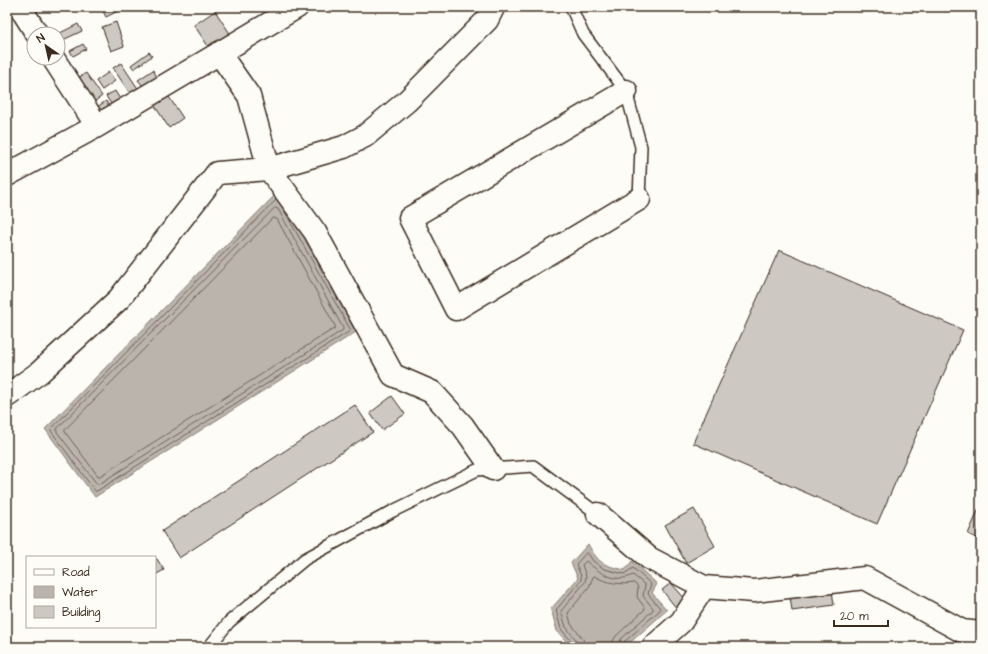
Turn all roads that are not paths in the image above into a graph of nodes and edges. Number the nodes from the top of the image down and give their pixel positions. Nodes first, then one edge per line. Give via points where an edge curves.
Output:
1 (20, 7) edge
2 (297, 7) edge
3 (571, 7) edge
4 (492, 8) dead end
5 (32, 26) edge
6 (219, 53) junction
7 (58, 66) edge
8 (626, 91) junction
9 (97, 126) junction
10 (269, 169) junction
11 (7, 175) edge
12 (639, 199) joint
13 (7, 396) edge
14 (493, 469) junction
15 (598, 514) joint
16 (704, 587) junction
17 (981, 633) edge
18 (209, 647) edge
19 (653, 647) edge

1 - 5 street
2 - 6 street
3 - 8 lane via 583,34
4 - 10 street via 487,20 407,101 365,136 344,147
6 - 9 street
6 - 10 street via 249,96
7 - 9 street
8 - 12 lane via 641,147
8 - 12 street via 410,218 456,309
9 - 11 street
10 - 13 street via 217,173 118,299 40,372
10 - 14 street via 315,232 393,375 432,392 463,426
14 - 15 lane via 532,466
14 - 18 lane via 477,470 393,511 306,559 229,622
15 - 16 street via 649,558
16 - 17 street via 754,592 865,578 962,631
16 - 19 street via 681,622

